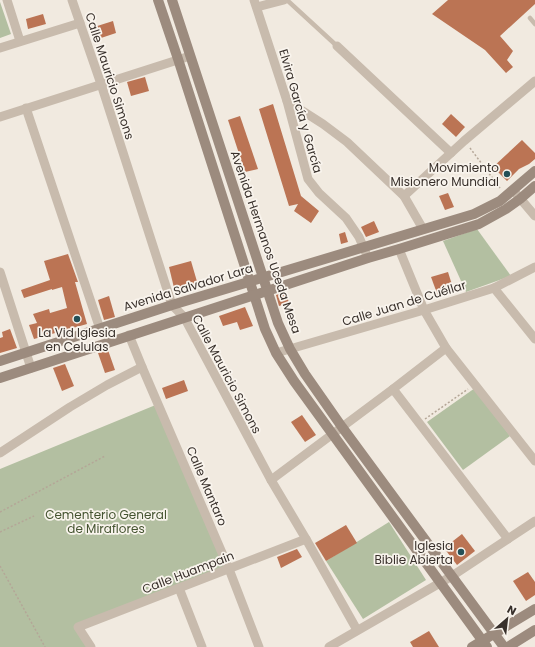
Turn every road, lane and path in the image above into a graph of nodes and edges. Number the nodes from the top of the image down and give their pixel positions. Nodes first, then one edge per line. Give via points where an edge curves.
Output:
1 (7, 0) edge
2 (72, 0) edge
3 (158, 0) edge
4 (172, 0) edge
5 (286, 0) edge
6 (255, 3) edge
7 (530, 18) dead end
8 (80, 23) junction
9 (535, 24) edge
10 (20, 41) junction
11 (337, 46) joint
12 (0, 48) edge
13 (190, 56) junction
14 (178, 59) junction
15 (535, 81) edge
16 (101, 84) junction
17 (287, 101) junction
18 (26, 108) junction
19 (0, 117) edge
20 (464, 140) junction
21 (451, 153) junction
22 (535, 171) edge
23 (232, 184) junction
24 (535, 186) edge
25 (220, 188) junction
26 (509, 193) junction
27 (404, 196) junction
28 (520, 198) junction
29 (535, 216) edge
30 (423, 229) junction
31 (363, 247) junction
32 (399, 249) junction
33 (368, 258) junction
34 (535, 267) edge
35 (1, 276) edge
36 (263, 277) junction
37 (250, 281) junction
38 (494, 288) junction
39 (268, 291) junction
40 (254, 295) junction
41 (172, 305) junction
42 (424, 310) junction
43 (184, 317) junction
44 (100, 329) junction
45 (129, 335) junction
46 (535, 339) edge
47 (446, 348) junction
48 (290, 349) junction
49 (26, 352) junction
50 (276, 353) junction
51 (0, 360) edge
52 (142, 367) junction
53 (31, 368) junction
54 (0, 378) edge
55 (475, 384) junction
56 (393, 390) junction
57 (419, 423) junction
58 (342, 427) junction
59 (332, 434) junction
60 (0, 452) edge
61 (105, 456) dead end
62 (535, 461) edge
63 (271, 480) junction
64 (0, 512) edge
65 (34, 516) dead end
66 (535, 521) edge
67 (0, 532) edge
68 (306, 539) junction
69 (508, 539) junction
70 (0, 566) edge
71 (229, 568) junction
72 (452, 576) junction
73 (440, 582) junction
74 (179, 588) junction
75 (535, 609) edge
76 (357, 630) junction
77 (535, 630) edge
78 (494, 634) junction
79 (485, 644) edge
80 (45, 647) edge
81 (91, 647) edge
82 (202, 647) edge
83 (259, 647) edge
84 (329, 647) edge
85 (472, 647) edge
86 (504, 647) edge
87 (508, 647) edge

1 - 10 street
2 - 8 street, Calle Mauricio Simons
3 - 14 street
4 - 13 street, Avenida Hermanos Uceda Mesa
5 - 6 street
5 - 11 lane
6 - 17 street, Elvira García y García
7 - 9 lane
8 - 10 street
8 - 16 street, Calle Mauricio Simons
10 - 12 street
11 - 21 street
13 - 14 street
13 - 23 street, Avenida Hermanos Uceda Mesa
14 - 16 street
14 - 25 street
15 - 20 street
16 - 18 street
16 - 41 street, Calle Mauricio Simons
17 - 27 street via 347,142
17 - 31 street, Elvira García y García via 308,180 346,218 360,237
18 - 19 street
18 - 44 street
20 - 21 street
20 - 26 path
21 - 27 street
22 - 26 street, Avenida Salvador Lara
23 - 25 street
23 - 36 street, Avenida Hermanos Uceda Mesa
24 - 28 street
25 - 37 street
26 - 28 street
26 - 30 street, Avenida Salvador Lara via 474,214
27 - 30 street
28 - 29 street
28 - 32 street via 479,224
30 - 31 street, Avenida Salvador Lara
31 - 33 street, Elvira García y García
31 - 36 street, Avenida Salvador Lara
32 - 33 street
32 - 42 street
33 - 39 street
34 - 38 street, Calle Juan de Cuéllar
35 - 49 street
36 - 37 street, Avenida Salvador Lara
36 - 39 street, Avenida Hermanos Uceda Mesa
37 - 40 street
37 - 41 street, Avenida Salvador Lara
38 - 42 street, Calle Juan de Cuéllar
38 - 46 street
39 - 40 street
39 - 48 street, Avenida Hermanos Uceda Mesa
40 - 43 street
40 - 50 street
41 - 43 street, Calle Mauricio Simons
41 - 44 street, Avenida Salvador Lara
42 - 47 street
42 - 48 street, Calle Juan de Cuéllar
43 - 45 street
43 - 63 street, Calle Mauricio Simons
44 - 49 street, Avenida Salvador Lara
45 - 52 street, Calle Mantaro
45 - 53 street
47 - 55 street
47 - 56 street
48 - 50 street, Calle Juan de Cuéllar
48 - 58 street, Avenida Hermanos Uceda Mesa
49 - 51 street, Avenida Salvador Lara
49 - 53 street
50 - 59 street
52 - 60 street via 70,407
52 - 71 street, Calle Mantaro
53 - 54 street
55 - 57 path
55 - 62 street
56 - 57 street
56 - 58 street
57 - 69 street
58 - 59 street
58 - 72 street, Avenida Hermanos Uceda Mesa
59 - 63 street
59 - 73 street
61 - 64 path
63 - 68 street, Calle Mauricio Simons
65 - 67 path
66 - 69 street
68 - 71 street, Calle Huampain
68 - 76 street, Calle Mauricio Simons
69 - 72 street
70 - 80 path
71 - 74 street, Calle Huampain
71 - 83 street, Calle Mantaro
72 - 73 street
72 - 78 street, Avenida Hermanos Uceda Mesa
73 - 76 street
73 - 79 street
74 - 81 street, Calle Huampain via 78,627
74 - 82 street
75 - 78 street
76 - 84 street
77 - 87 street
78 - 79 street
78 - 86 street, Avenida Hermanos Uceda Mesa
79 - 85 street

